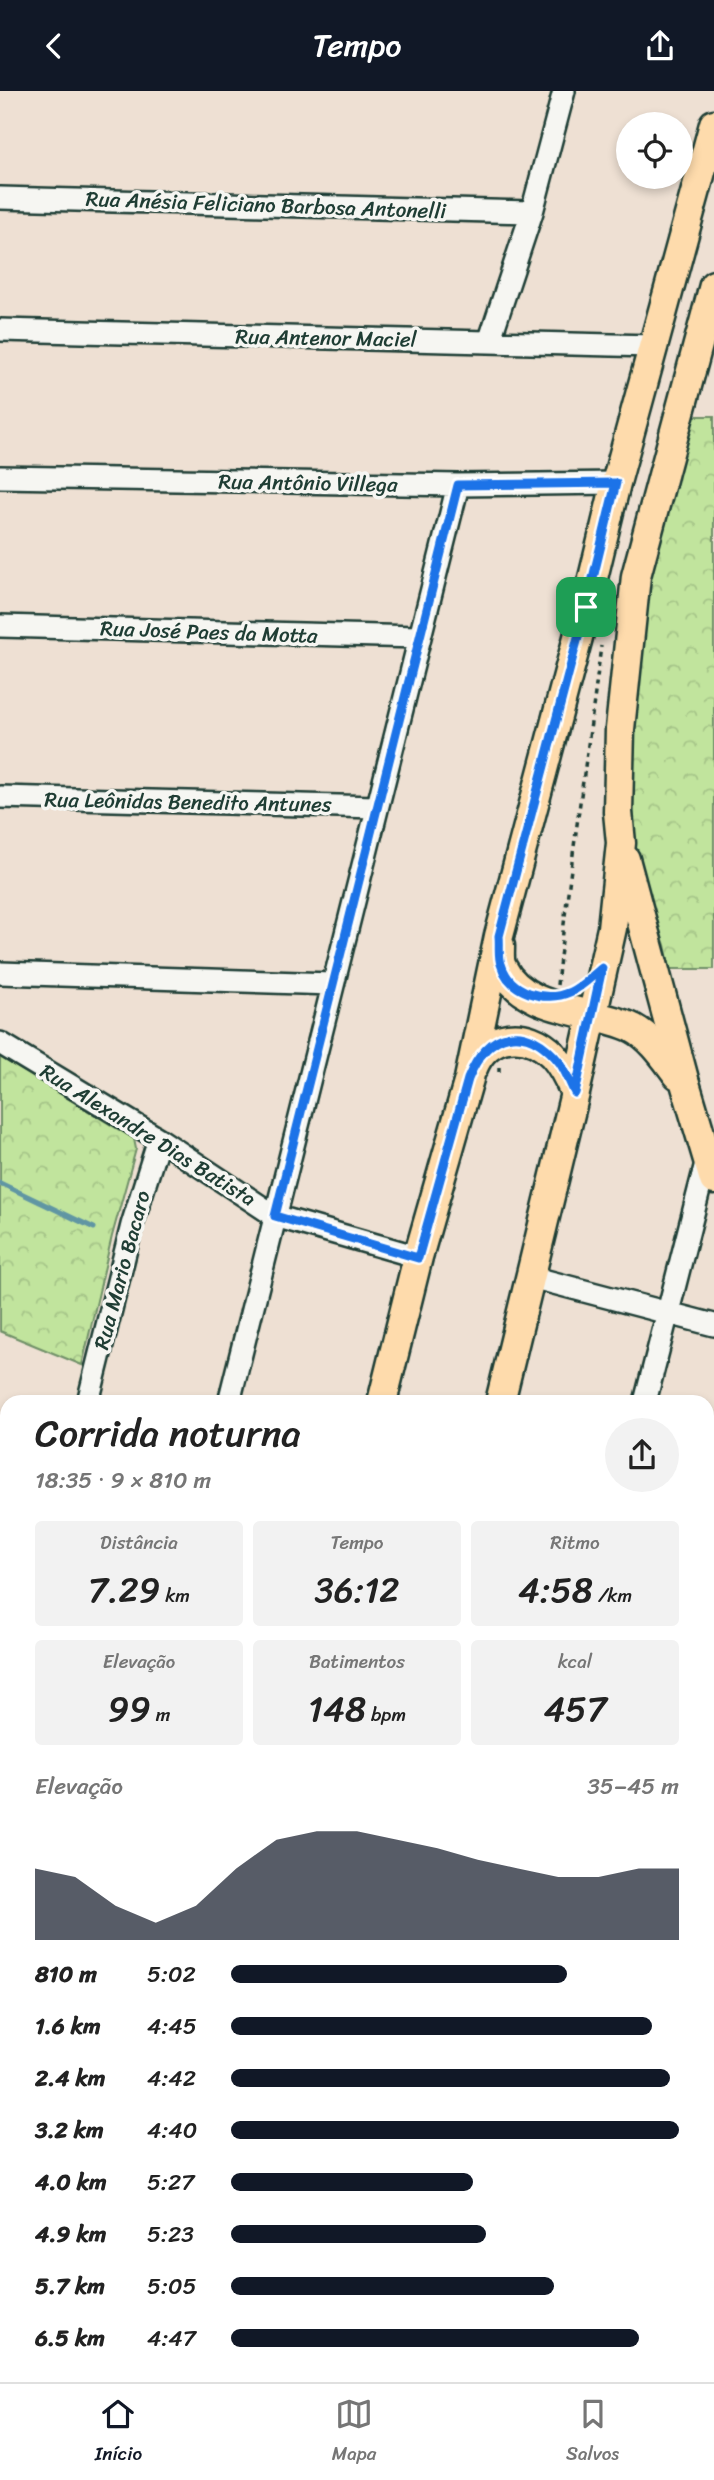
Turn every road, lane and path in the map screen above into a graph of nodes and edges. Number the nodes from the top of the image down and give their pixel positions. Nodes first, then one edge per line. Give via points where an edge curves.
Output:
1 (564, 91) edge
2 (714, 124) edge
3 (0, 198) edge
4 (531, 212) junction
5 (714, 285) edge
6 (0, 330) edge
7 (489, 342) junction
8 (653, 346) junction
9 (0, 478) edge
10 (616, 483) junction
11 (458, 485) junction
12 (0, 626) edge
13 (418, 637) junction
14 (0, 797) edge
15 (376, 807) junction
16 (621, 843) junction
17 (499, 936) junction
18 (602, 968) junction
19 (0, 973) edge
20 (332, 983) junction
21 (529, 995) junction
22 (591, 1015) junction
23 (0, 1043) edge
24 (468, 1079) junction
25 (685, 1083) junction
26 (575, 1093) junction
27 (159, 1139) junction
28 (711, 1170) edge
29 (275, 1216) junction
30 (418, 1258) junction
31 (531, 1277) junction
32 (668, 1313) junction
33 (714, 1325) edge
34 (90, 1395) edge
35 (231, 1395) edge
36 (384, 1395) edge
37 (502, 1395) edge
38 (647, 1395) edge

1 - 4 street
2 - 8 main road
3 - 4 street, Rua Anésia Feliciano Barbosa Antonelli
4 - 7 street
5 - 16 main road via 636,576 620,729
6 - 7 street, Rua Antenor Maciel
7 - 8 street, Rua Antenor Maciel
8 - 10 main road
9 - 11 street, Rua Antônio Villega
10 - 11 street, Rua Antônio Villega
10 - 17 main road
11 - 13 street
12 - 13 street, Rua José Paes da Motta
13 - 15 street
14 - 15 street, Rua Leônidas Benedito Antunes
15 - 20 street
16 - 18 main road via 612,927
16 - 25 main road
17 - 21 main road via 501,965 513,983
17 - 24 main road
18 - 21 main road via 570,992
18 - 22 main road
19 - 20 street
20 - 29 street
21 - 22 main road
22 - 25 main road via 640,1033
22 - 26 main road
23 - 27 street, Rua Alexandre Dias Batista
24 - 26 main road via 487,1048 515,1036 539,1043 551,1053
24 - 30 main road
25 - 28 main road
26 - 31 main road
27 - 29 street, Rua Alexandre Dias Batista
27 - 34 street, Rua Mario Bacaro via 132,1224
28 - 32 street
29 - 30 street, Rua Alexandre Dias Batista
29 - 35 street
30 - 36 main road
31 - 32 street
31 - 37 main road
32 - 33 street
32 - 38 street

